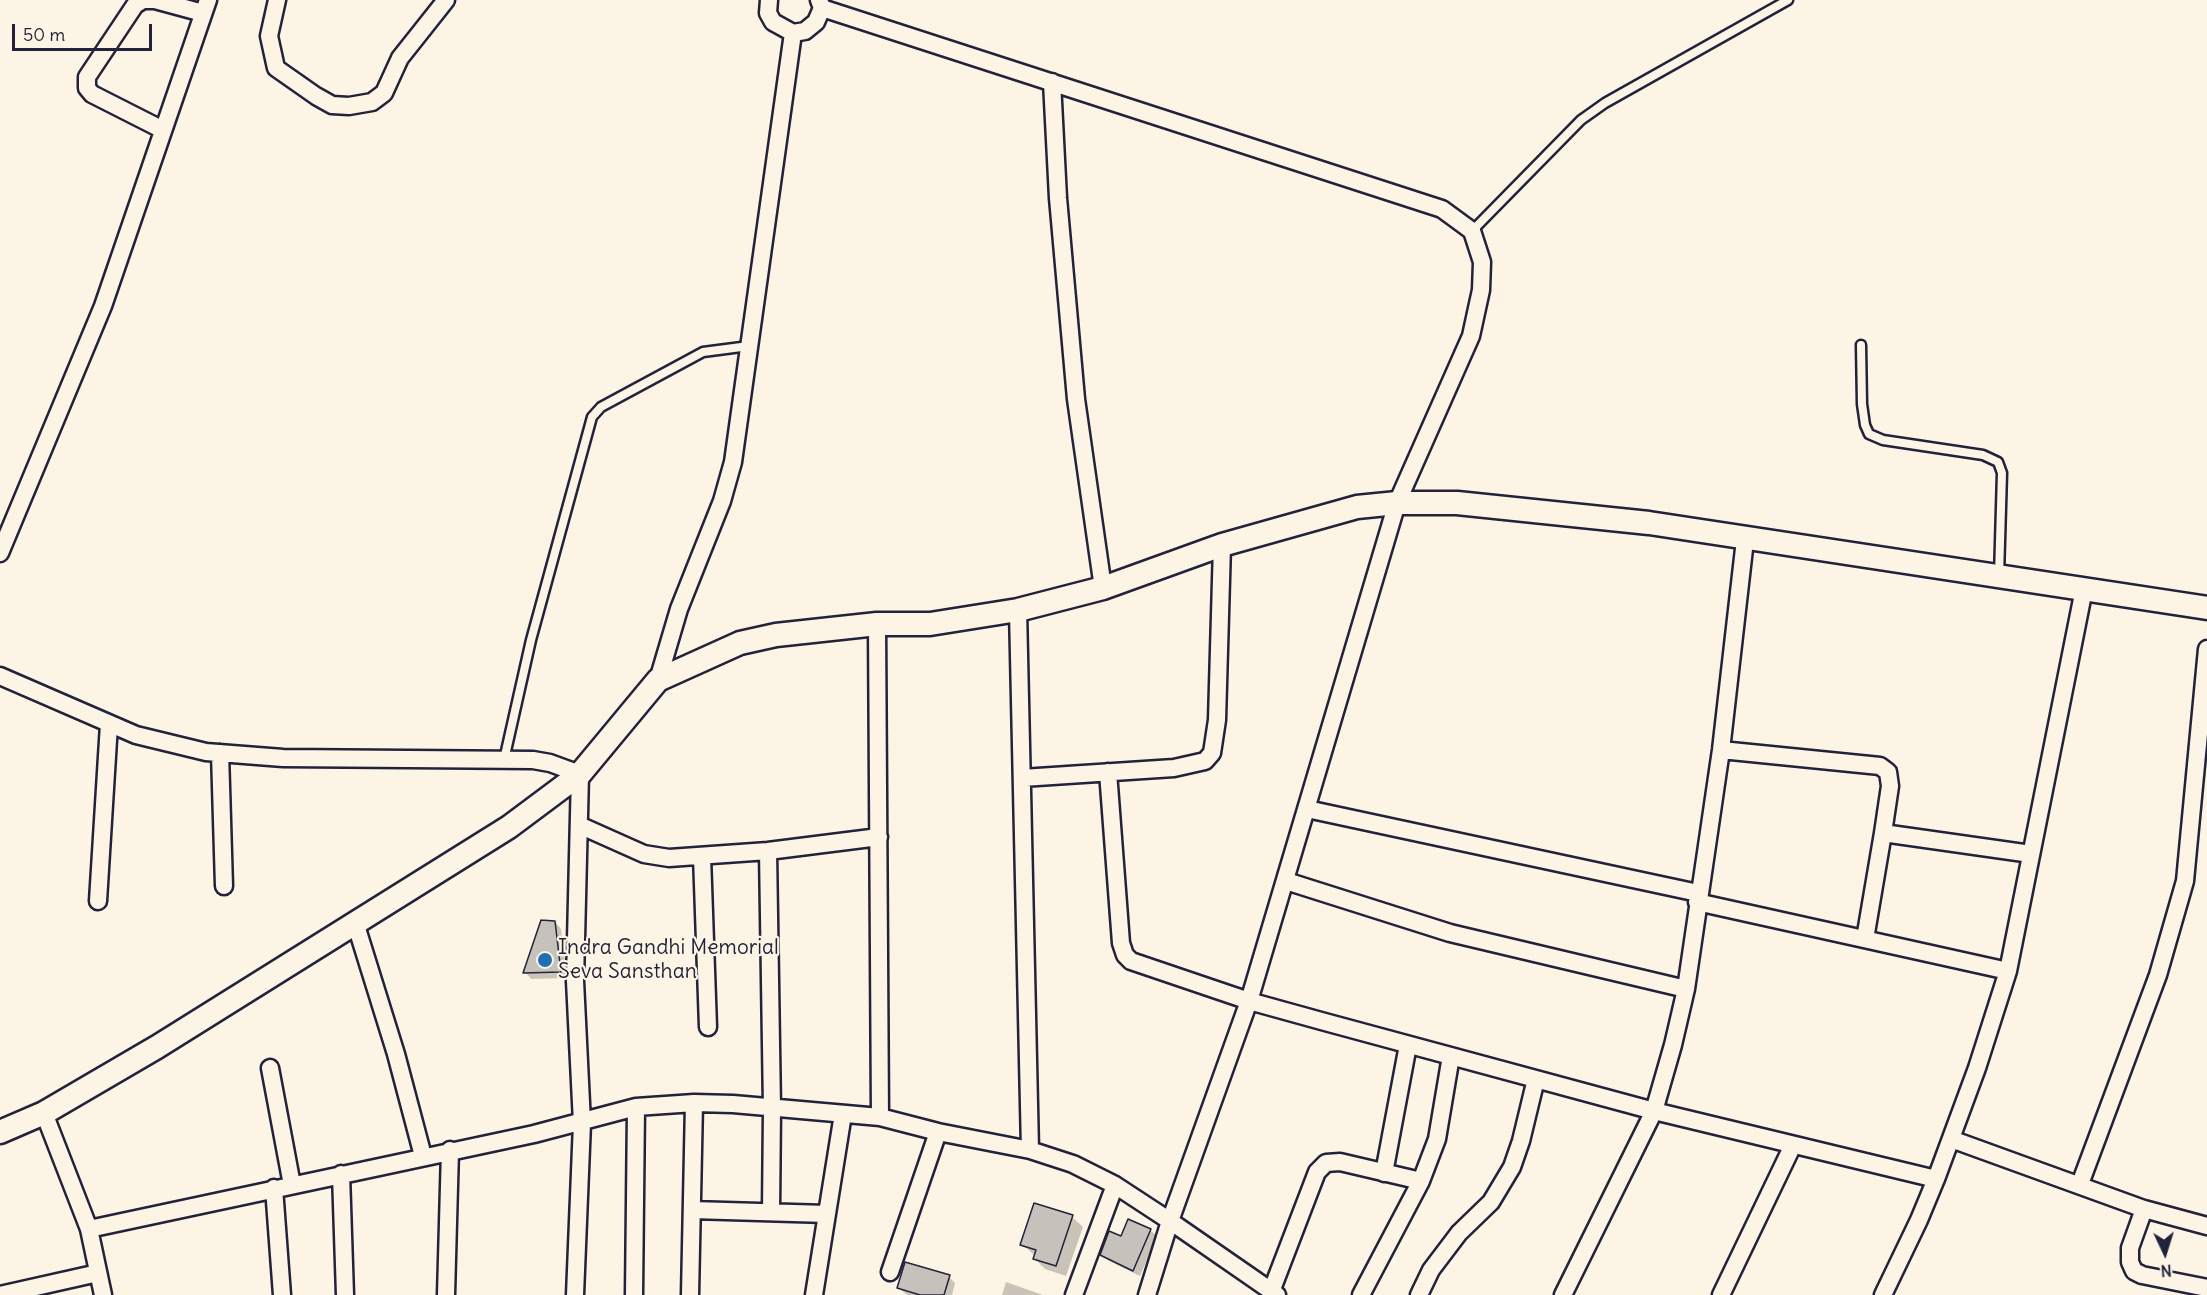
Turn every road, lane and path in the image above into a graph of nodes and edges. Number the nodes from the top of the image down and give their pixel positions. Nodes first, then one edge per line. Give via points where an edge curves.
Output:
1 (277, 0) edge
2 (446, 0) edge
3 (767, 0) edge
4 (1788, 0) edge
5 (820, 4) edge
6 (206, 6) edge
7 (793, 33) junction
8 (1052, 82) junction
9 (163, 130) junction
10 (1472, 231) junction
11 (1861, 345) dead end
12 (749, 346) junction
13 (1397, 503) junction
14 (1745, 540) junction
15 (1222, 545) junction
16 (0, 553) edge
17 (1999, 576) junction
18 (1103, 588) junction
19 (2084, 589) junction
20 (2207, 608) edge
21 (1018, 610) junction
22 (878, 624) junction
23 (2207, 649) edge
24 (0, 676) edge
25 (658, 680) junction
26 (109, 724) junction
27 (1721, 750) junction
28 (220, 753) junction
29 (504, 760) junction
30 (1108, 772) junction
31 (580, 774) junction
32 (1022, 778) junction
33 (1307, 809) junction
34 (579, 825) junction
35 (1883, 833) junction
36 (879, 837) junction
37 (768, 851) junction
38 (2031, 854) junction
39 (702, 856) junction
40 (1286, 881) junction
41 (224, 886) dead end
42 (1698, 898) junction
43 (98, 901) dead end
44 (355, 922) junction
45 (1865, 939) junction
46 (2008, 971) junction
47 (1686, 989) junction
48 (1249, 1001) junction
49 (708, 1027) dead end
50 (1408, 1045) junction
51 (1452, 1056) junction
52 (270, 1068) dead end
53 (1536, 1079) junction
54 (694, 1103) junction
55 (636, 1107) junction
56 (772, 1108) junction
57 (1654, 1111) junction
58 (44, 1113) junction
59 (843, 1114) junction
60 (880, 1117) junction
61 (582, 1123) junction
62 (0, 1132) edge
63 (938, 1132) junction
64 (1951, 1139) junction
65 (1793, 1145) junction
66 (450, 1150) junction
67 (1030, 1150) junction
68 (423, 1156) junction
69 (1384, 1173) junction
70 (341, 1174) junction
71 (1936, 1179) junction
72 (1421, 1181) junction
73 (2080, 1184) junction
74 (292, 1185) junction
75 (1115, 1185) junction
76 (274, 1188) junction
77 (2145, 1209) junction
78 (692, 1210) junction
79 (771, 1212) junction
80 (827, 1214) junction
81 (1170, 1221) junction
82 (2207, 1226) edge
83 (89, 1229) junction
84 (890, 1272) dead end
85 (98, 1273) junction
86 (2207, 1288) edge
87 (1274, 1293) edge
88 (0, 1294) edge
89 (103, 1295) edge
90 (282, 1295) edge
91 (345, 1295) edge
92 (446, 1295) edge
93 (574, 1295) edge
94 (634, 1295) edge
95 (690, 1295) edge
96 (814, 1295) edge
97 (1074, 1295) edge
98 (1147, 1295) edge
99 (1360, 1295) edge
100 (1419, 1295) edge
101 (1563, 1295) edge
102 (1720, 1295) edge
103 (1883, 1295) edge

1 - 2 street via 269,36 276,68 332,105 349,106 372,102 384,93 400,58
3 - 7 street via 773,22
4 - 10 lane via 1581,120
5 - 7 street via 816,22 805,31
5 - 8 street
6 - 9 street
6 - 9 street via 143,0 135,5 87,77 87,88 92,94
7 - 12 street
8 - 10 street via 1442,209
8 - 18 street via 1076,399
9 - 16 street via 104,306
10 - 13 street via 1482,262 1481,290 1471,336
11 - 17 lane via 1862,404 1869,434 1883,440 1983,455 1998,462 2002,473
12 - 25 street via 733,462 672,630
12 - 29 lane via 703,352 602,407 592,417 531,640
13 - 14 street via 1457,503 1638,522
13 - 15 street via 1357,507
13 - 33 street
14 - 17 street
14 - 27 street
15 - 18 street
15 - 30 street via 1217,720 1212,753 1205,761 1174,768
17 - 19 street
18 - 21 street
19 - 20 street
19 - 38 street
21 - 22 street via 930,624
21 - 32 street
22 - 25 street via 776,635 740,643
22 - 36 street
23 - 73 street via 2185,881 2158,975
24 - 26 street
25 - 31 street
26 - 28 street via 136,735
26 - 43 street
27 - 35 street via 1880,766 1888,772 1890,786
27 - 42 street
28 - 29 street via 283,759
28 - 41 street
29 - 31 street via 550,763
30 - 32 street
30 - 48 street via 1125,955 1131,961
31 - 34 street
31 - 44 street via 509,827
32 - 67 street
33 - 40 street
33 - 42 street
34 - 39 street via 644,854 669,858
34 - 61 street via 575,981
35 - 38 street
35 - 45 street
36 - 37 street
36 - 60 street
37 - 39 street
37 - 56 street
38 - 46 street
39 - 49 street
40 - 47 street via 1450,933
40 - 48 street
42 - 45 street
42 - 47 street
44 - 58 street
44 - 68 street
45 - 46 street
46 - 64 street
47 - 57 street
48 - 50 street
48 - 81 street
50 - 51 street
50 - 69 street
51 - 53 street
51 - 72 street via 1437,1139
52 - 74 street
53 - 57 street
53 - 100 street via 1512,1167 1491,1202 1458,1233 1431,1270
54 - 55 street
54 - 56 street
54 - 78 street
55 - 61 street
55 - 94 street
56 - 59 street
56 - 79 street
57 - 65 street
57 - 101 street
58 - 62 street
58 - 83 street
59 - 60 street
59 - 80 street
60 - 63 street
61 - 66 street
61 - 93 street
63 - 67 street
63 - 84 street
64 - 71 street
64 - 73 street
65 - 71 street
65 - 102 street
66 - 68 street
66 - 92 street
67 - 75 street via 1073,1164
68 - 70 street
69 - 72 street
69 - 87 street via 1340,1162 1326,1163 1317,1172
70 - 74 street
70 - 91 street
71 - 103 street
72 - 99 street
73 - 77 street
74 - 76 street
75 - 81 street
75 - 97 street
76 - 83 street
76 - 90 street
77 - 82 street
77 - 86 street via 2130,1248 2134,1271
78 - 79 street
78 - 95 street
79 - 80 street
80 - 96 street
81 - 87 street
81 - 98 street
83 - 85 street
85 - 88 street
85 - 89 street

